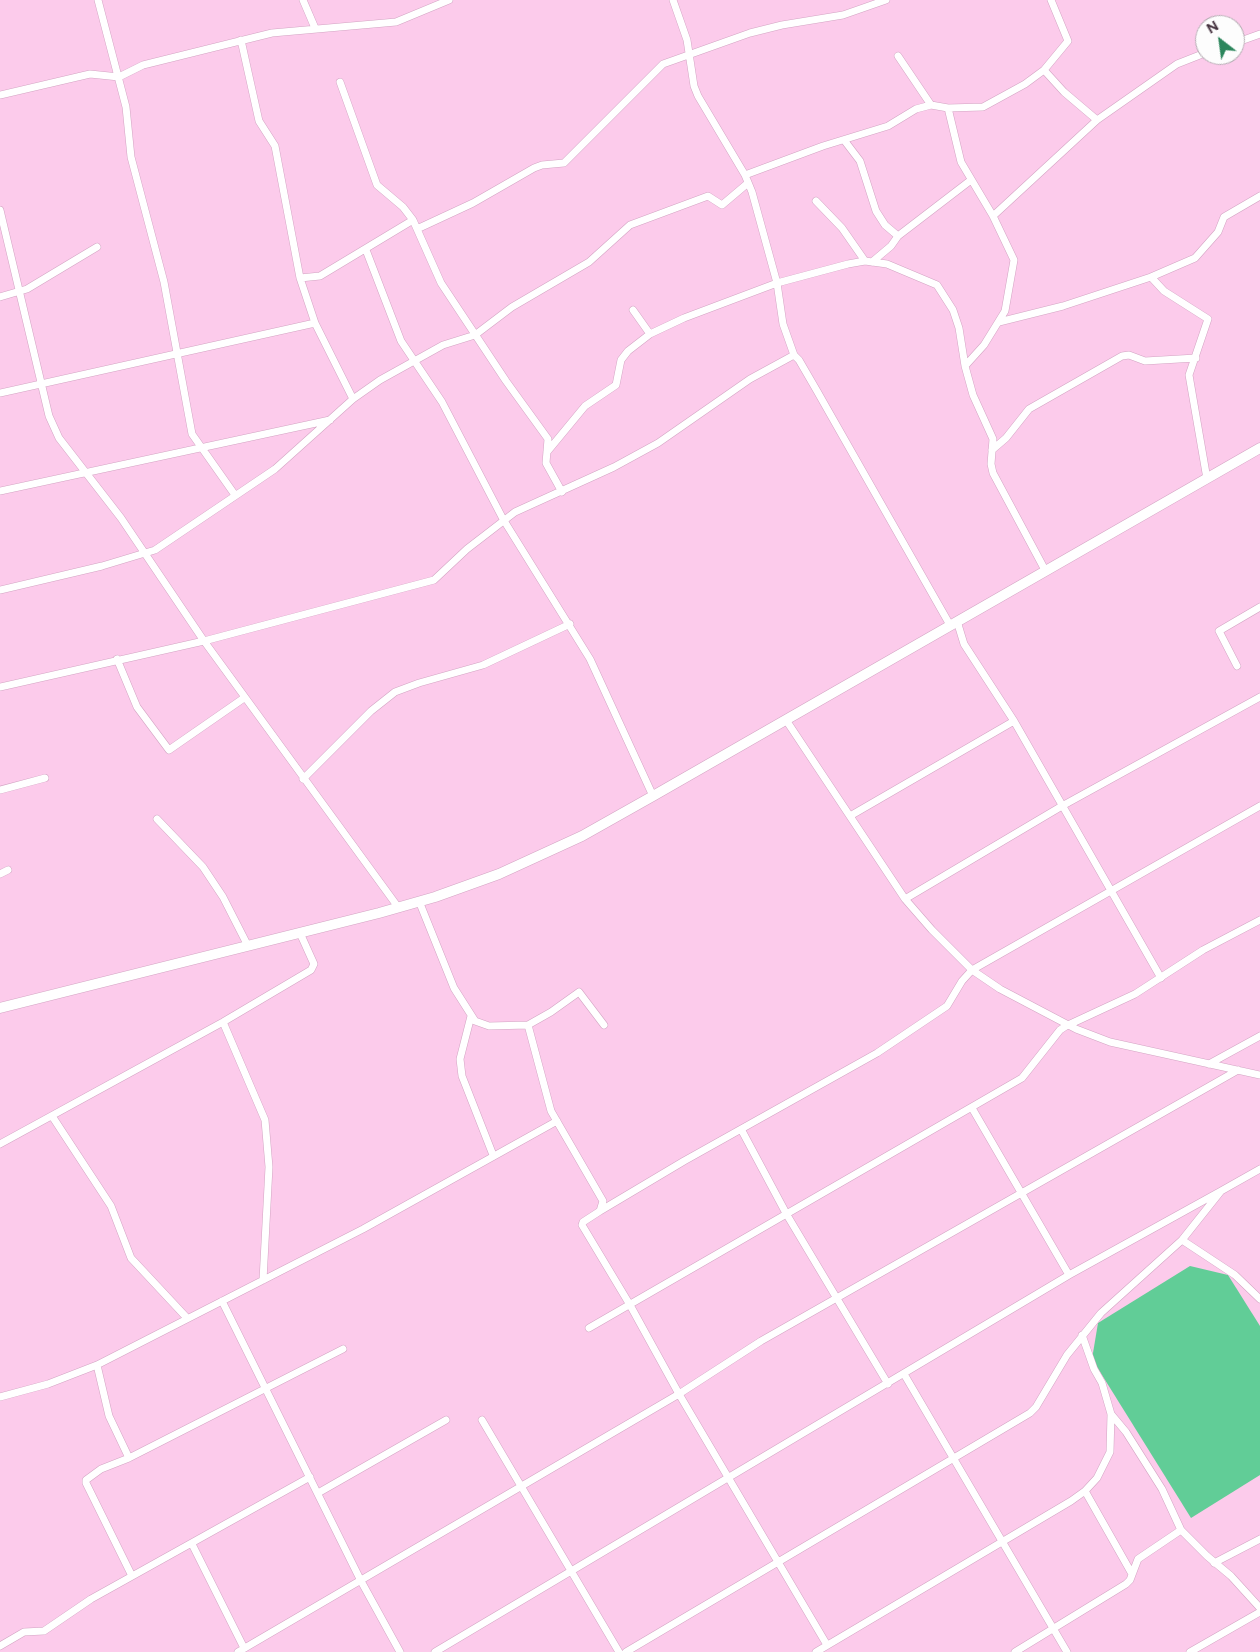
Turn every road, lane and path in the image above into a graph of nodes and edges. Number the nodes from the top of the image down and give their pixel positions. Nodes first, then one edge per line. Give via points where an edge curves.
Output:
1 (98, 0) edge
2 (303, 0) edge
3 (449, 0) edge
4 (673, 0) edge
5 (886, 0) edge
6 (1051, 0) edge
7 (314, 28) junction
8 (1260, 34) edge
9 (1245, 39) edge
10 (241, 40) junction
11 (690, 54) junction
12 (898, 56) dead end
13 (1195, 57) edge
14 (1044, 70) junction
15 (119, 76) junction
16 (340, 82) dead end
17 (0, 95) edge
18 (931, 105) junction
19 (948, 108) junction
20 (1097, 120) junction
21 (844, 140) junction
22 (746, 179) junction
23 (971, 180) junction
24 (1260, 196) edge
25 (816, 201) dead end
26 (0, 210) edge
27 (993, 216) junction
28 (413, 220) junction
29 (417, 230) junction
30 (898, 236) junction
31 (97, 247) dead end
32 (366, 250) junction
33 (868, 261) junction
34 (1151, 277) junction
35 (300, 278) junction
36 (777, 283) junction
37 (19, 292) junction
38 (0, 297) edge
39 (633, 310) dead end
40 (999, 322) junction
41 (314, 323) junction
42 (650, 334) junction
43 (475, 335) junction
44 (177, 353) junction
45 (794, 355) junction
46 (1196, 358) junction
47 (413, 360) junction
48 (965, 366) junction
49 (41, 384) junction
50 (0, 393) edge
51 (353, 399) junction
52 (331, 420) junction
53 (199, 447) junction
54 (1260, 448) edge
55 (992, 450) junction
56 (547, 452) junction
57 (84, 472) junction
58 (1207, 479) junction
59 (0, 491) edge
60 (562, 492) junction
61 (235, 495) junction
62 (503, 519) junction
63 (146, 554) junction
64 (1045, 570) junction
65 (0, 590) edge
66 (1260, 607) edge
67 (953, 623) junction
68 (570, 624) junction
69 (204, 641) junction
70 (117, 659) junction
71 (1237, 666) dead end
72 (0, 687) edge
73 (1260, 697) edge
74 (244, 698) junction
75 (786, 720) junction
76 (1014, 721) junction
77 (45, 778) dead end
78 (303, 779) junction
79 (0, 790) edge
80 (654, 796) junction
81 (1062, 806) junction
82 (1260, 806) edge
83 (850, 816) junction
84 (157, 819) dead end
85 (8, 870) dead end
86 (0, 874) edge
87 (1113, 891) junction
88 (905, 899) junction
89 (419, 901) junction
90 (398, 908) junction
91 (1260, 920) edge
92 (300, 933) junction
93 (248, 946) junction
94 (972, 970) junction
95 (1161, 978) junction
96 (0, 1008) edge
97 (471, 1016) junction
98 (223, 1022) junction
99 (528, 1025) junction
100 (604, 1025) dead end
101 (1066, 1026) junction
102 (1260, 1036) edge
103 (1210, 1064) junction
104 (1238, 1070) junction
105 (1260, 1075) edge
106 (972, 1108) junction
107 (52, 1116) junction
108 (557, 1121) junction
109 (741, 1129) junction
110 (0, 1144) edge
111 (493, 1155) junction
112 (1260, 1169) edge
113 (1220, 1191) junction
114 (1020, 1194) junction
115 (603, 1200) junction
116 (615, 1202) junction
117 (600, 1211) junction
118 (787, 1215) junction
119 (1182, 1240) junction
120 (1069, 1275) junction
121 (263, 1280) junction
122 (1258, 1294) edge
123 (837, 1298) junction
124 (222, 1301) junction
125 (630, 1305) junction
126 (188, 1318) junction
127 (589, 1328) dead end
128 (1082, 1335) junction
129 (343, 1349) dead end
130 (98, 1364) junction
131 (904, 1374) junction
132 (888, 1384) junction
133 (266, 1389) junction
134 (679, 1394) junction
135 (0, 1397) edge
136 (1111, 1414) junction
137 (446, 1420) dead end
138 (482, 1420) dead end
139 (128, 1458) junction
140 (955, 1459) junction
141 (310, 1477) junction
142 (730, 1477) junction
143 (521, 1487) junction
144 (1085, 1491) junction
145 (318, 1493) junction
146 (1181, 1530) junction
147 (1260, 1539) edge
148 (1003, 1542) junction
149 (192, 1544) junction
150 (779, 1562) junction
151 (1214, 1563) junction
152 (572, 1570) junction
153 (1132, 1574) junction
154 (132, 1576) junction
155 (361, 1581) junction
156 (1260, 1608) edge
157 (1260, 1612) edge
158 (1054, 1629) junction
159 (827, 1645) junction
160 (0, 1646) edge
161 (241, 1650) edge
162 (400, 1652) edge
163 (435, 1652) edge
164 (620, 1652) edge
165 (626, 1652) edge
166 (816, 1652) edge
167 (1015, 1652) edge
168 (1067, 1652) edge
169 (1190, 1652) edge

1 - 15 street
2 - 7 street
3 - 7 street via 396,22
4 - 11 street
5 - 11 street via 843,15 750,33
6 - 14 street via 1068,41
7 - 10 street
8 - 9 street
10 - 15 street via 143,64
10 - 35 street via 258,121 275,146
11 - 22 street via 698,96
11 - 29 street via 657,69 564,163 542,164
12 - 18 street
13 - 20 street via 1177,64
14 - 19 street via 983,107
14 - 20 street
15 - 17 street via 90,74
15 - 44 street via 130,128 131,157 164,282
16 - 28 street via 377,185
18 - 19 street
18 - 21 street via 916,109 888,126
19 - 23 street via 958,154
20 - 27 street
21 - 22 street
21 - 30 street via 860,161 876,211
22 - 36 street
22 - 43 street via 722,205 708,196 630,225 588,262 529,297
23 - 27 street
23 - 30 street
24 - 34 street via 1224,217 1218,232 1195,258
25 - 33 street
26 - 37 street
27 - 40 street via 1015,263 1008,301
28 - 29 street
28 - 32 street
29 - 43 street via 441,284
30 - 33 street via 892,246
31 - 37 street
32 - 35 street via 320,276
32 - 47 street via 401,341
33 - 36 street
33 - 48 street via 901,268 937,286 953,310
34 - 40 street via 1063,306
34 - 46 street via 1164,291 1208,319
35 - 41 street
36 - 42 street
36 - 45 street via 783,324
37 - 38 street
37 - 49 street
39 - 42 street
40 - 48 street
41 - 44 street
41 - 51 street
42 - 56 street via 621,360 613,387 585,406
43 - 47 street
43 - 56 street via 548,439
44 - 49 street
44 - 53 street via 192,434
45 - 60 street via 730,392 658,443
45 - 67 street
46 - 55 street via 1145,361 1122,356 1029,409
46 - 58 street via 1188,375
47 - 51 street
47 - 62 street via 442,402
48 - 55 street via 973,395 993,439
49 - 50 street
49 - 57 street via 53,427
51 - 52 street
52 - 53 street
52 - 61 street via 275,469
53 - 57 street
53 - 61 street
54 - 58 main road
55 - 64 street via 993,473
56 - 60 street via 546,463
57 - 59 street
57 - 63 street
58 - 64 main road
60 - 62 street
61 - 63 street via 168,543
62 - 68 street
62 - 69 street via 434,580
63 - 65 street
63 - 69 street
64 - 67 main road
66 - 71 street via 1219,631
67 - 75 main road
67 - 76 street
68 - 78 street via 482,665 395,692 371,711
68 - 80 street via 609,698
69 - 70 street
69 - 74 street
70 - 72 street
70 - 74 street via 137,707 169,750
73 - 81 street
74 - 78 street
75 - 80 main road
75 - 83 street
76 - 81 street
76 - 83 street
77 - 79 street
78 - 90 street
80 - 89 main road via 582,836 499,874
81 - 87 street
81 - 88 street
82 - 87 street
83 - 88 street
84 - 93 street via 203,867 223,897
85 - 86 street
87 - 94 street
87 - 95 street
88 - 94 street
89 - 90 main road
89 - 97 street via 454,988
90 - 92 main road
91 - 95 street via 1194,955
92 - 93 main road
92 - 98 street via 314,964 311,970
93 - 96 main road
94 - 101 street
94 - 109 street via 946,1006 877,1053
95 - 101 street via 1135,994
97 - 99 street via 489,1026
97 - 111 street via 462,1051 462,1076
98 - 107 street
98 - 121 street via 265,1120 269,1166
99 - 100 street via 579,992
99 - 108 street via 547,1101
101 - 103 street via 1110,1042
101 - 106 street via 1022,1078
102 - 103 street
103 - 104 street
104 - 105 street
104 - 114 street
106 - 114 street
106 - 118 street
107 - 110 street
107 - 126 street via 111,1206 130,1258
108 - 111 street
108 - 115 street
109 - 116 street
109 - 118 street
111 - 121 street
112 - 113 street
113 - 119 street
113 - 120 street
114 - 120 street
114 - 123 street
115 - 116 street
115 - 117 street
116 - 117 street
117 - 125 street via 582,1225
118 - 123 street
118 - 125 street
119 - 122 street
119 - 128 street via 1100,1313
120 - 131 street
121 - 124 street
123 - 132 street
123 - 134 street via 761,1341
124 - 126 street
124 - 133 street
125 - 127 street
125 - 134 street
126 - 130 street
128 - 136 street
128 - 140 street via 1030,1413
129 - 133 street
130 - 135 street via 48,1384
130 - 139 street via 109,1416
131 - 132 street
131 - 140 street
132 - 142 street
133 - 139 street
133 - 141 street
134 - 142 street
134 - 143 street
136 - 144 street via 1110,1452 1105,1467
136 - 146 street via 1129,1436 1162,1489
137 - 145 street
138 - 143 street
139 - 154 street via 101,1469 86,1483
140 - 148 street
140 - 150 street
141 - 145 street
141 - 149 street
142 - 150 street
142 - 152 street
143 - 152 street
143 - 155 street
144 - 148 street
144 - 153 street
145 - 155 street
146 - 151 street
146 - 153 street via 1138,1559
147 - 151 street
148 - 158 street
148 - 159 street
149 - 154 street
149 - 161 street
150 - 159 street
150 - 165 street
151 - 156 street via 1231,1576
152 - 163 street
152 - 164 street
153 - 158 street via 1126,1584
154 - 160 street via 44,1631 24,1632
155 - 161 street
155 - 162 street
157 - 169 street
158 - 167 street
158 - 168 street
159 - 166 street

